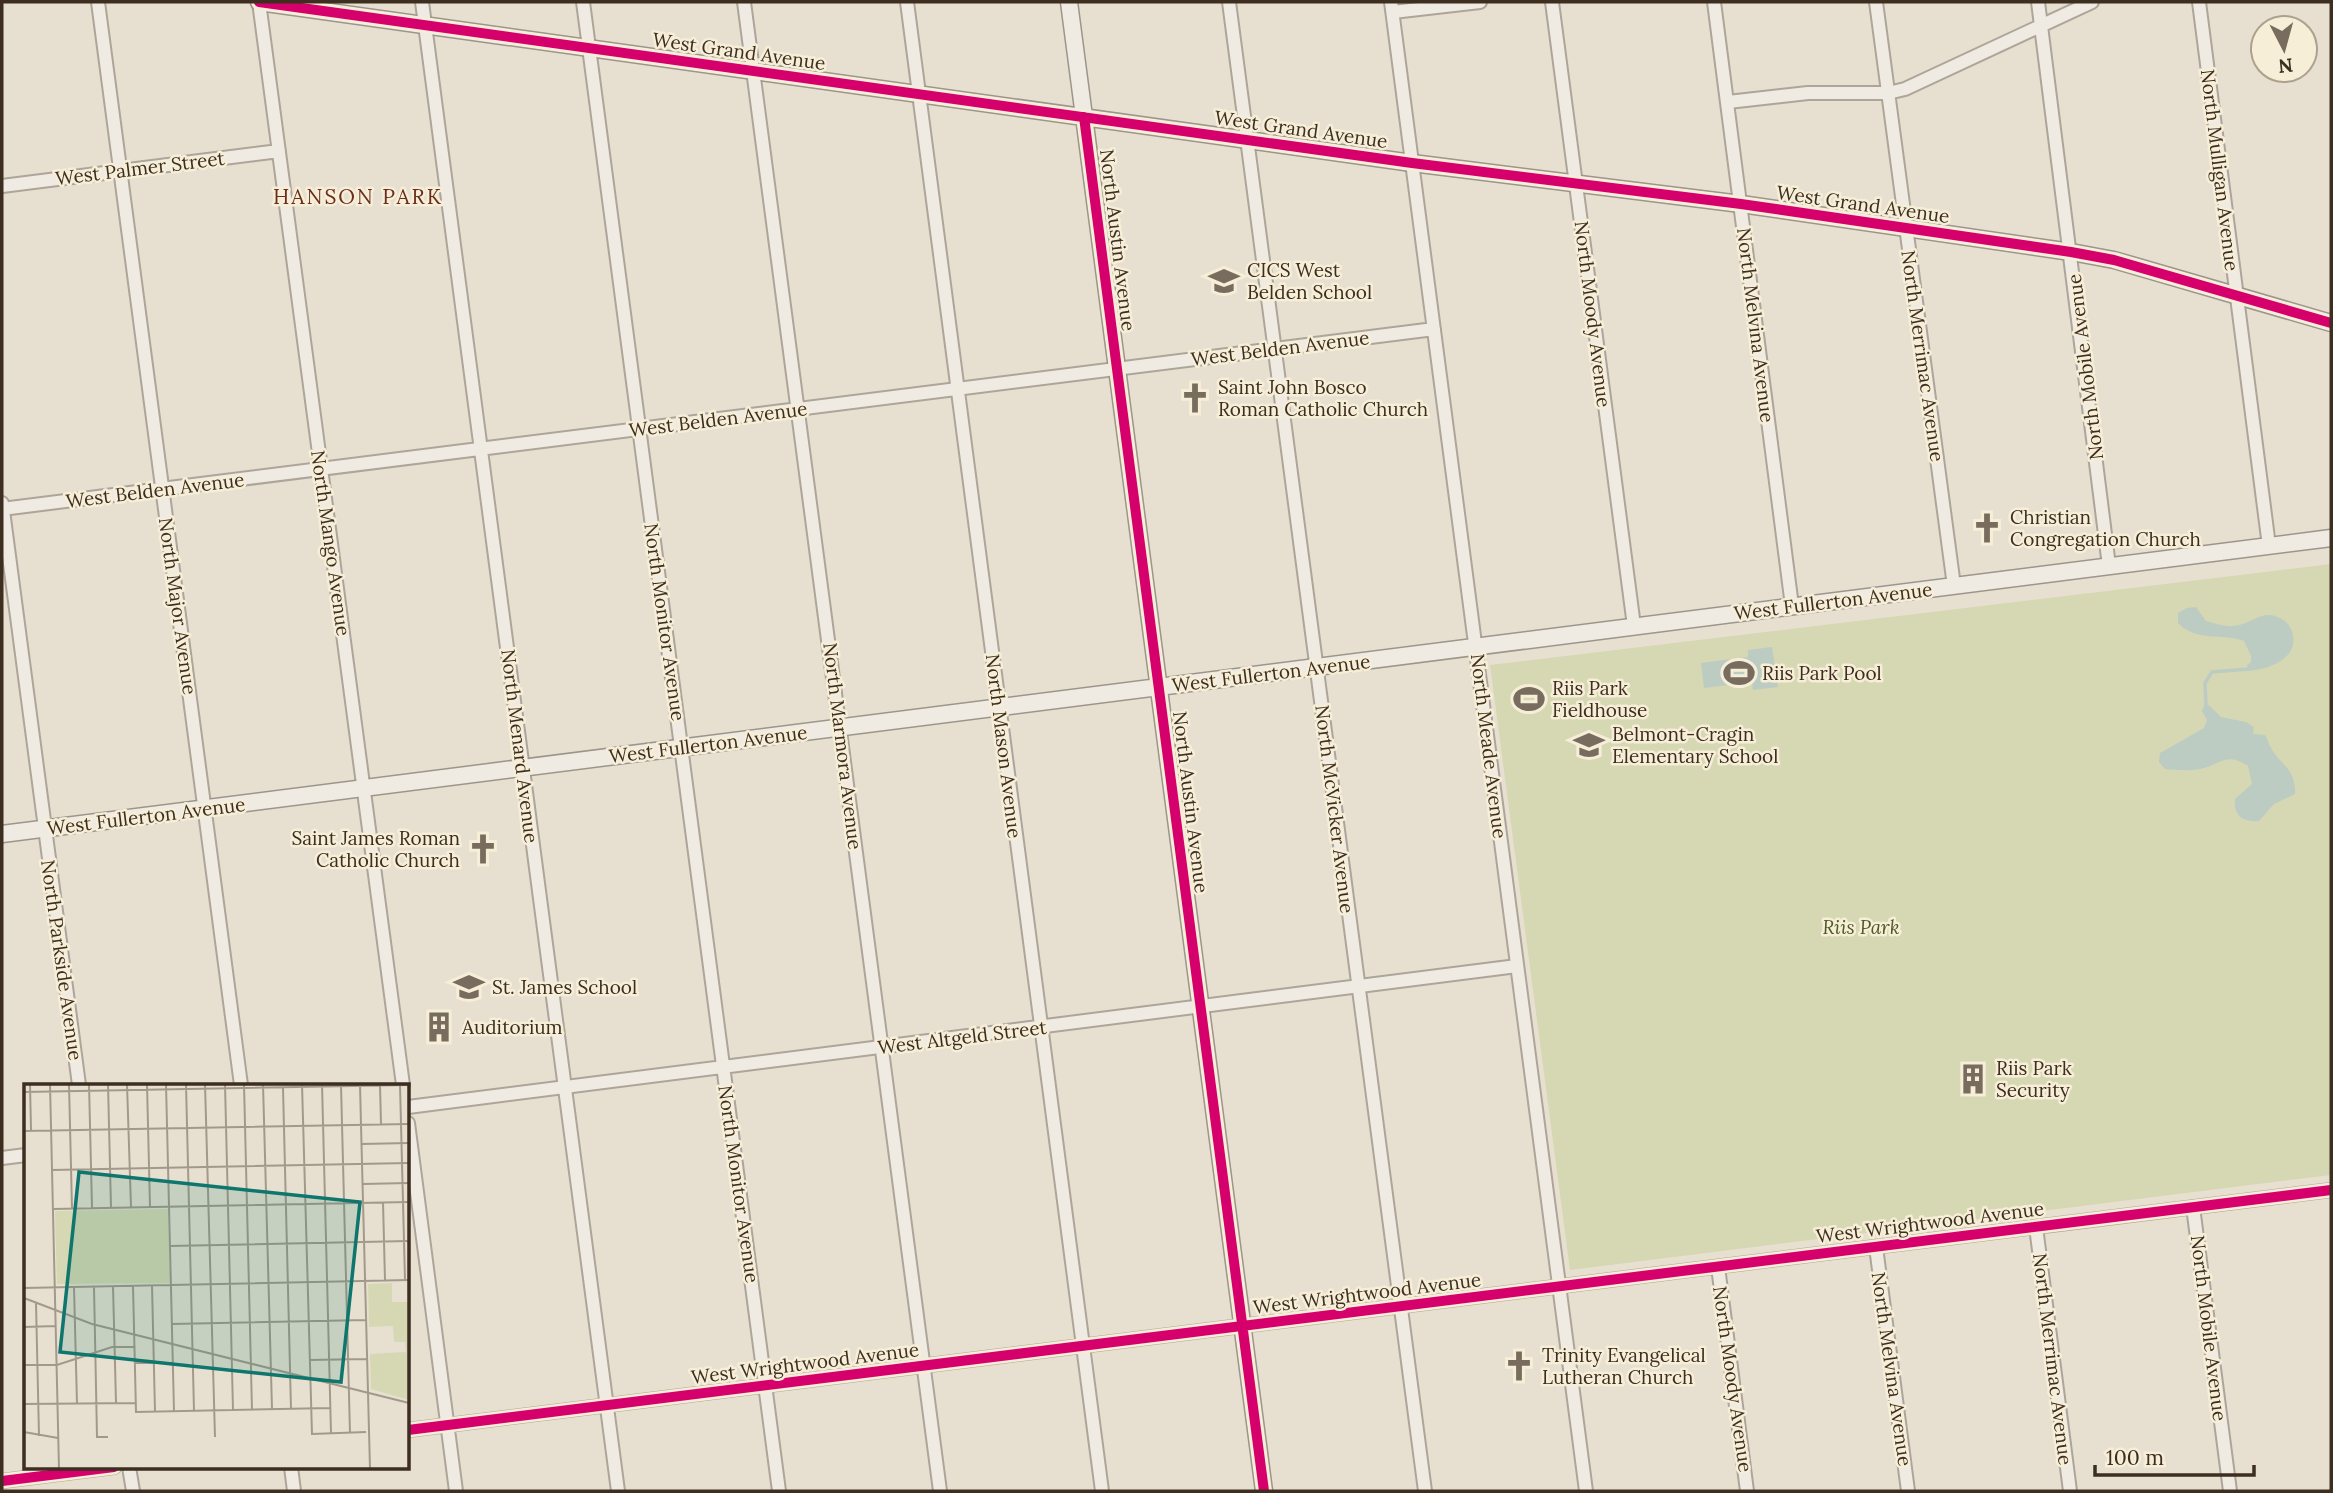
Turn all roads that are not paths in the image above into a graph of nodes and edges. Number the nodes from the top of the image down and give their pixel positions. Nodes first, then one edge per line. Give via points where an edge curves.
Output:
1 (98, 2) edge
2 (259, 2) edge
3 (422, 2) edge
4 (583, 2) edge
5 (744, 2) edge
6 (907, 2) edge
7 (1069, 2) edge
8 (1229, 2) edge
9 (1480, 2) edge
10 (1552, 2) edge
11 (1714, 2) edge
12 (1876, 2) edge
13 (2038, 2) edge
14 (2092, 2) edge
15 (2199, 2) edge
16 (1392, 7) edge
17 (2041, 24) junction
18 (426, 25) junction
19 (589, 48) junction
20 (753, 71) junction
21 (1888, 93) junction
22 (919, 94) junction
23 (1727, 103) junction
24 (1084, 117) junction
25 (1248, 139) junction
26 (279, 151) junction
27 (1412, 163) junction
28 (120, 171) junction
29 (1576, 183) junction
30 (2, 186) edge
31 (1741, 204) junction
32 (1905, 228) junction
33 (2071, 252) junction
34 (2236, 295) junction
35 (2331, 323) edge
36 (1434, 329) junction
37 (1275, 349) junction
38 (1117, 369) junction
39 (958, 388) junction
40 (798, 409) junction
41 (639, 429) junction
42 (481, 449) junction
43 (321, 469) junction
44 (162, 489) junction
45 (2, 506) edge
46 (2331, 538) edge
47 (2269, 546) junction
48 (2109, 566) junction
49 (1954, 586) junction
50 (1792, 606) junction
51 (1634, 626) junction
52 (1476, 646) junction
53 (1317, 667) junction
54 (1159, 687) junction
55 (999, 707) junction
56 (840, 727) junction
57 (681, 748) junction
58 (523, 768) junction
59 (364, 788) junction
60 (204, 808) junction
61 (45, 829) junction
62 (2, 834) edge
63 (1517, 966) junction
64 (1359, 986) junction
65 (1200, 1006) junction
66 (1041, 1027) junction
67 (882, 1047) junction
68 (724, 1067) junction
69 (79, 1084) edge
70 (241, 1084) edge
71 (403, 1084) edge
72 (565, 1087) junction
73 (410, 1107) edge
74 (410, 1138) edge
75 (24, 1155) edge
76 (2, 1158) edge
77 (2331, 1190) edge
78 (2193, 1207) junction
79 (2036, 1227) junction
80 (1876, 1247) junction
81 (1718, 1267) junction
82 (1559, 1286) junction
83 (1401, 1306) junction
84 (1242, 1326) junction
85 (1083, 1346) junction
86 (924, 1366) junction
87 (765, 1385) junction
88 (606, 1405) junction
89 (447, 1425) junction
90 (410, 1430) edge
91 (106, 1468) edge
92 (129, 1468) edge
93 (291, 1468) edge
94 (2, 1481) edge
95 (132, 1491) edge
96 (294, 1491) edge
97 (456, 1491) edge
98 (618, 1491) edge
99 (779, 1491) edge
100 (940, 1491) edge
101 (1102, 1491) edge
102 (1264, 1491) edge
103 (1425, 1491) edge
104 (1586, 1491) edge
105 (1747, 1491) edge
106 (1908, 1491) edge
107 (2070, 1491) edge
108 (2230, 1491) edge

1 - 28 street, North Major Avenue
2 - 18 main road, West Grand Avenue
2 - 26 street, North Mango Avenue
3 - 18 street, North Menard Avenue
4 - 19 street, North Monitor Avenue
5 - 20 street, North Marmora Avenue
6 - 22 street, North Mason Avenue
7 - 24 main road, North Austin Avenue
8 - 25 street, North McVicker Avenue
9 - 16 street
10 - 29 street, North Moody Avenue
11 - 23 street, North Melvina Avenue
12 - 21 street, North Merrimac Avenue
13 - 17 street, North Mobile Avenue
14 - 17 street
15 - 34 street, North Mulligan Avenue
16 - 27 street, North Meade Avenue
17 - 21 street
17 - 33 street, North Mobile Avenue
18 - 19 main road, West Grand Avenue
18 - 42 street, North Menard Avenue
19 - 20 main road, West Grand Avenue
19 - 41 street, North Monitor Avenue
20 - 22 main road, West Grand Avenue
20 - 40 street, North Marmora Avenue
21 - 23 street via 1808,93
21 - 32 street, North Merrimac Avenue
22 - 24 main road, West Grand Avenue
22 - 39 street, North Mason Avenue
23 - 31 street, North Melvina Avenue
24 - 25 main road, West Grand Avenue
24 - 38 main road, North Austin Avenue
25 - 27 main road, West Grand Avenue
25 - 37 street, North McVicker Avenue
26 - 28 street, West Palmer Street
26 - 43 street, North Mango Avenue
27 - 29 main road, West Grand Avenue
27 - 36 street, North Meade Avenue
28 - 30 street, West Palmer Street
28 - 44 street, North Major Avenue
29 - 31 main road, West Grand Avenue
29 - 51 street, North Moody Avenue
31 - 32 main road, West Grand Avenue
31 - 50 street, North Melvina Avenue
32 - 33 main road, West Grand Avenue
32 - 49 street, North Merrimac Avenue
33 - 34 main road, West Grand Avenue
33 - 48 street, North Mobile Avenue
34 - 35 main road, West Grand Avenue
34 - 47 street, North Mulligan Avenue
36 - 37 street, West Belden Avenue
36 - 52 street, North Meade Avenue
37 - 38 street, West Belden Avenue
37 - 53 street, North McVicker Avenue
38 - 39 street, West Belden Avenue
38 - 54 main road, North Austin Avenue
39 - 40 street, West Belden Avenue
39 - 55 street, North Mason Avenue
40 - 41 street, West Belden Avenue
40 - 56 street, North Marmora Avenue
41 - 42 street, West Belden Avenue
41 - 57 street, North Monitor Avenue
42 - 43 street, West Belden Avenue
42 - 58 street, North Menard Avenue
43 - 44 street, West Belden Avenue
43 - 59 street, North Mango Avenue
44 - 45 street, West Belden Avenue
44 - 60 street, North Major Avenue
45 - 61 street, North Parkside Avenue
46 - 47 main road, West Fullerton Avenue
47 - 48 main road, West Fullerton Avenue
48 - 49 main road, West Fullerton Avenue
49 - 50 main road, West Fullerton Avenue
50 - 51 main road, West Fullerton Avenue
51 - 52 main road, West Fullerton Avenue
52 - 53 main road, West Fullerton Avenue
52 - 63 street, North Meade Avenue
53 - 54 main road, West Fullerton Avenue
53 - 64 street, North McVicker Avenue
54 - 55 main road, West Fullerton Avenue
54 - 65 main road, North Austin Avenue
55 - 56 main road, West Fullerton Avenue
55 - 66 street, North Mason Avenue
56 - 57 main road, West Fullerton Avenue
56 - 67 street, North Marmora Avenue
57 - 58 main road, West Fullerton Avenue
57 - 68 street, North Monitor Avenue
58 - 59 main road, West Fullerton Avenue
58 - 72 street, North Menard Avenue
59 - 60 main road, West Fullerton Avenue
59 - 71 street, North Mango Avenue
60 - 61 main road, West Fullerton Avenue
60 - 70 street, North Major Avenue
61 - 62 main road, West Fullerton Avenue
61 - 69 street, North Parkside Avenue
63 - 64 street, West Altgeld Street
63 - 82 street, North Meade Avenue
64 - 65 street, West Altgeld Street
64 - 83 street, North McVicker Avenue
65 - 66 street, West Altgeld Street
65 - 84 main road, North Austin Avenue
66 - 67 street, West Altgeld Street
66 - 85 street, North Mason Avenue
67 - 68 street, West Altgeld Street
67 - 86 street, North Marmora Avenue
68 - 72 street, West Altgeld Street
68 - 87 street, North Monitor Avenue
72 - 73 street, West Altgeld Street
72 - 88 street, North Menard Avenue
74 - 89 street
75 - 76 street
77 - 78 street, West Wrightwood Avenue
78 - 79 street, West Wrightwood Avenue
78 - 108 street, North Mobile Avenue
79 - 80 street, West Wrightwood Avenue
79 - 107 street, North Merrimac Avenue
80 - 81 street, West Wrightwood Avenue
80 - 106 street, North Melvina Avenue
81 - 82 street, West Wrightwood Avenue
81 - 105 street, North Moody Avenue
82 - 83 street, West Wrightwood Avenue
82 - 104 street, North Meade Avenue
83 - 84 street, West Wrightwood Avenue
83 - 103 street, North McVicker Avenue
84 - 85 street, West Wrightwood Avenue
84 - 102 main road, North Austin Avenue
85 - 86 street, West Wrightwood Avenue
85 - 101 street, North Mason Avenue
86 - 87 street, West Wrightwood Avenue
86 - 100 street, North Marmora Avenue
87 - 88 street, West Wrightwood Avenue
87 - 99 street, North Monitor Avenue
88 - 89 street, West Wrightwood Avenue
88 - 98 street, North Menard Avenue
89 - 90 street, West Wrightwood Avenue
89 - 97 street
91 - 94 street
92 - 95 street
93 - 96 street

